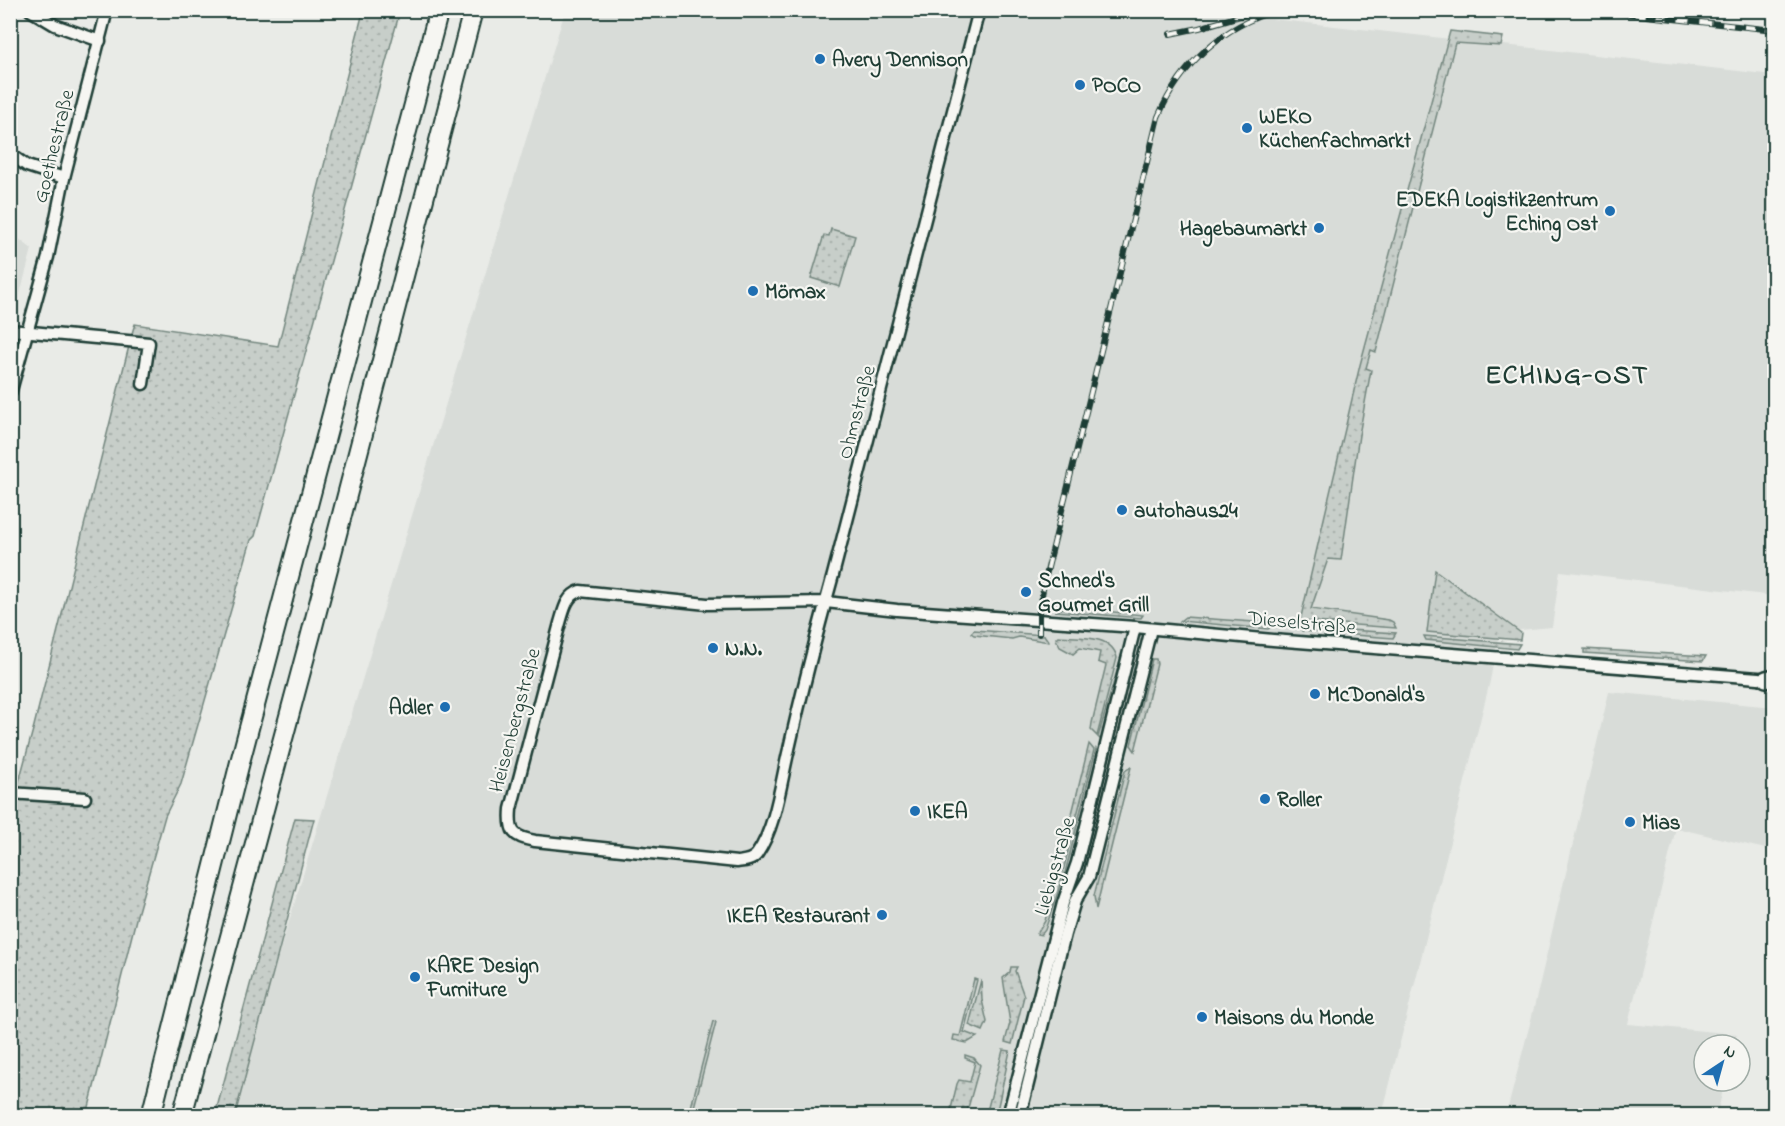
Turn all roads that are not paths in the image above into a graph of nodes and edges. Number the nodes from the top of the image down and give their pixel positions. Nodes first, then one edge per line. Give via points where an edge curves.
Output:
1 (30, 10) edge
2 (107, 10) edge
3 (439, 10) edge
4 (473, 10) edge
5 (979, 10) edge
6 (100, 41) junction
7 (10, 153) edge
8 (64, 178) junction
9 (10, 330) edge
10 (27, 332) junction
11 (144, 384) dead end
12 (10, 394) edge
13 (826, 602) junction
14 (1135, 627) junction
15 (1151, 629) junction
16 (1772, 678) edge
17 (10, 793) edge
18 (85, 798) dead end
19 (771, 824) joint
20 (151, 1116) edge
21 (182, 1116) edge
22 (1008, 1116) edge
23 (1020, 1116) edge

1 - 6 street via 56,25
2 - 6 street, Goethestraße
3 - 20 highway via 240,762
4 - 21 highway
5 - 13 street, Ohmstraße
6 - 8 street, Goethestraße
7 - 8 street via 27,166
8 - 10 street, Goethestraße
9 - 10 street
10 - 11 street via 149,343
10 - 12 street, Goethestraße
13 - 14 street, Dieselstraße
13 - 19 street, Ohmstraße
13 - 19 street, Heisenbergstraße via 706,604 588,591 573,594 565,605 510,818 515,834 535,841 737,862 755,857
14 - 15 street, Dieselstraße
14 - 22 street, Liebigstraße via 1077,863 1060,913
15 - 16 street, Dieselstraße
15 - 23 street, Liebigstraße via 1089,878 1075,902 1065,934
17 - 18 street

